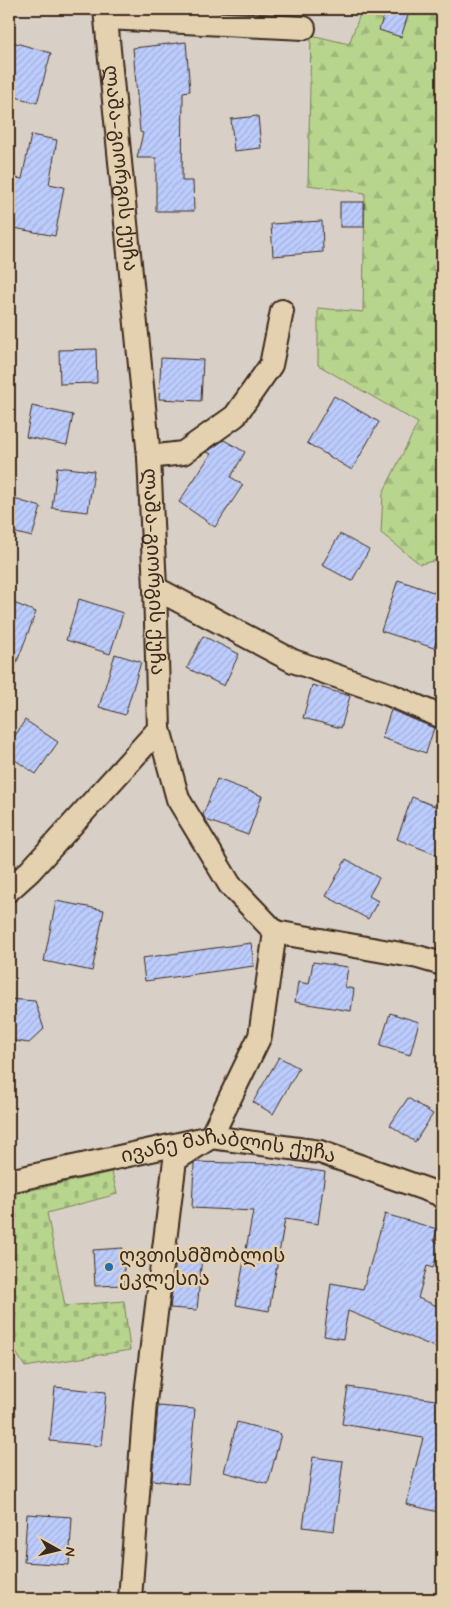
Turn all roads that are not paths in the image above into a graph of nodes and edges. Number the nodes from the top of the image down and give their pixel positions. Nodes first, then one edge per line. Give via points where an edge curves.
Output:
1 (106, 13) edge
2 (304, 28) dead end
3 (282, 311) dead end
4 (149, 457) junction
5 (155, 588) junction
6 (442, 717) edge
7 (159, 729) junction
8 (9, 890) edge
9 (275, 932) junction
10 (442, 964) edge
11 (211, 1138) junction
12 (9, 1181) edge
13 (442, 1197) edge
14 (130, 1599) edge

1 - 2 street
1 - 4 street, ლაშა-გიორგის ქუჩა
3 - 4 street via 271,365 235,416 183,453
4 - 5 street, ლაშა-გიორგის ქუჩა
5 - 6 street via 292,661 388,694
5 - 7 street, ლაშა-გიორგის ქუჩა
7 - 8 street
7 - 9 street, ლაშა-გიორგის ქუჩა via 178,798 230,885
9 - 10 street via 418,956
9 - 11 street via 260,1036
11 - 12 street, ივანე მაჩაბლის ქუჩა
11 - 13 street, ივანე მაჩაბლის ქუჩა via 320,1152
11 - 14 street via 174,1160 145,1402

